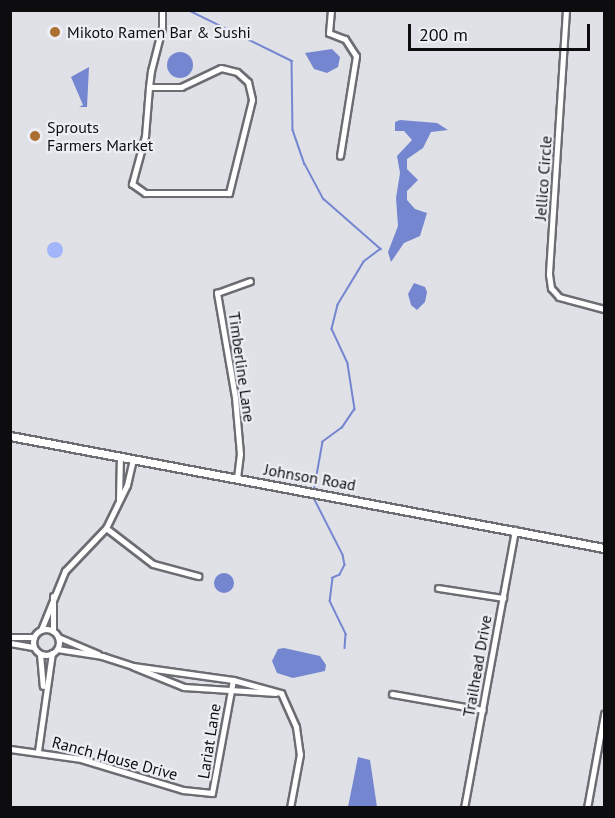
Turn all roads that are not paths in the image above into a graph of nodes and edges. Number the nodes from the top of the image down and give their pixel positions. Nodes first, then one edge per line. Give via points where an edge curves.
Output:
1 (162, 10) edge
2 (331, 10) edge
3 (566, 10) edge
4 (149, 87) junction
5 (340, 156) dead end
6 (250, 281) dead end
7 (604, 309) edge
8 (10, 436) edge
9 (120, 456) junction
10 (133, 459) junction
11 (237, 478) junction
12 (119, 499) junction
13 (106, 528) junction
14 (515, 530) junction
15 (604, 548) edge
16 (198, 576) dead end
17 (438, 588) dead end
18 (53, 596) junction
19 (503, 598) junction
20 (41, 630) junction
21 (53, 632) junction
22 (10, 637) edge
23 (34, 637) junction
24 (58, 638) junction
25 (10, 643) edge
26 (33, 647) junction
27 (54, 651) junction
28 (40, 654) junction
29 (102, 656) junction
30 (132, 666) junction
31 (233, 680) junction
32 (231, 692) junction
33 (43, 693) junction
34 (280, 693) junction
35 (392, 694) dead end
36 (483, 710) junction
37 (604, 714) edge
38 (10, 749) edge
39 (38, 751) junction
40 (212, 793) joint
41 (291, 807) edge
42 (465, 807) edge
43 (587, 807) edge

1 - 4 street
2 - 5 street via 329,33 351,45 356,63 344,113
3 - 7 street, Jellico Circle via 550,288 572,303
4 - 4 street via 145,135 132,176 134,188 145,193 229,193 252,100 248,82 237,72 221,68 181,87
6 - 11 street, Timberline Lane via 217,293 235,397 240,454
8 - 9 street, Johnson Road
9 - 10 street, Johnson Road
9 - 12 street
10 - 11 street, Johnson Road
10 - 12 street
11 - 14 street, Johnson Road
12 - 13 street
13 - 16 street via 153,564
13 - 18 street via 65,571
14 - 15 street, Johnson Road
14 - 19 street, Trailhead Drive
17 - 19 street
18 - 20 street
18 - 21 street
19 - 36 street, Trailhead Drive
20 - 21 street
20 - 23 street
21 - 24 street
22 - 23 street
23 - 26 street
24 - 27 street
24 - 29 street
25 - 26 street
26 - 28 street
27 - 28 street
27 - 29 street
27 - 33 street
28 - 33 street
29 - 30 street
30 - 31 street
30 - 32 street via 184,687
31 - 32 street, Lariat Lane
31 - 34 street
32 - 34 street
32 - 40 street, Lariat Lane
33 - 39 street
34 - 41 street via 296,727 300,754
35 - 36 street
36 - 42 street, Trailhead Drive
37 - 43 street
38 - 39 street, Ranch House Drive
39 - 40 street, Ranch House Drive via 81,759 183,790

